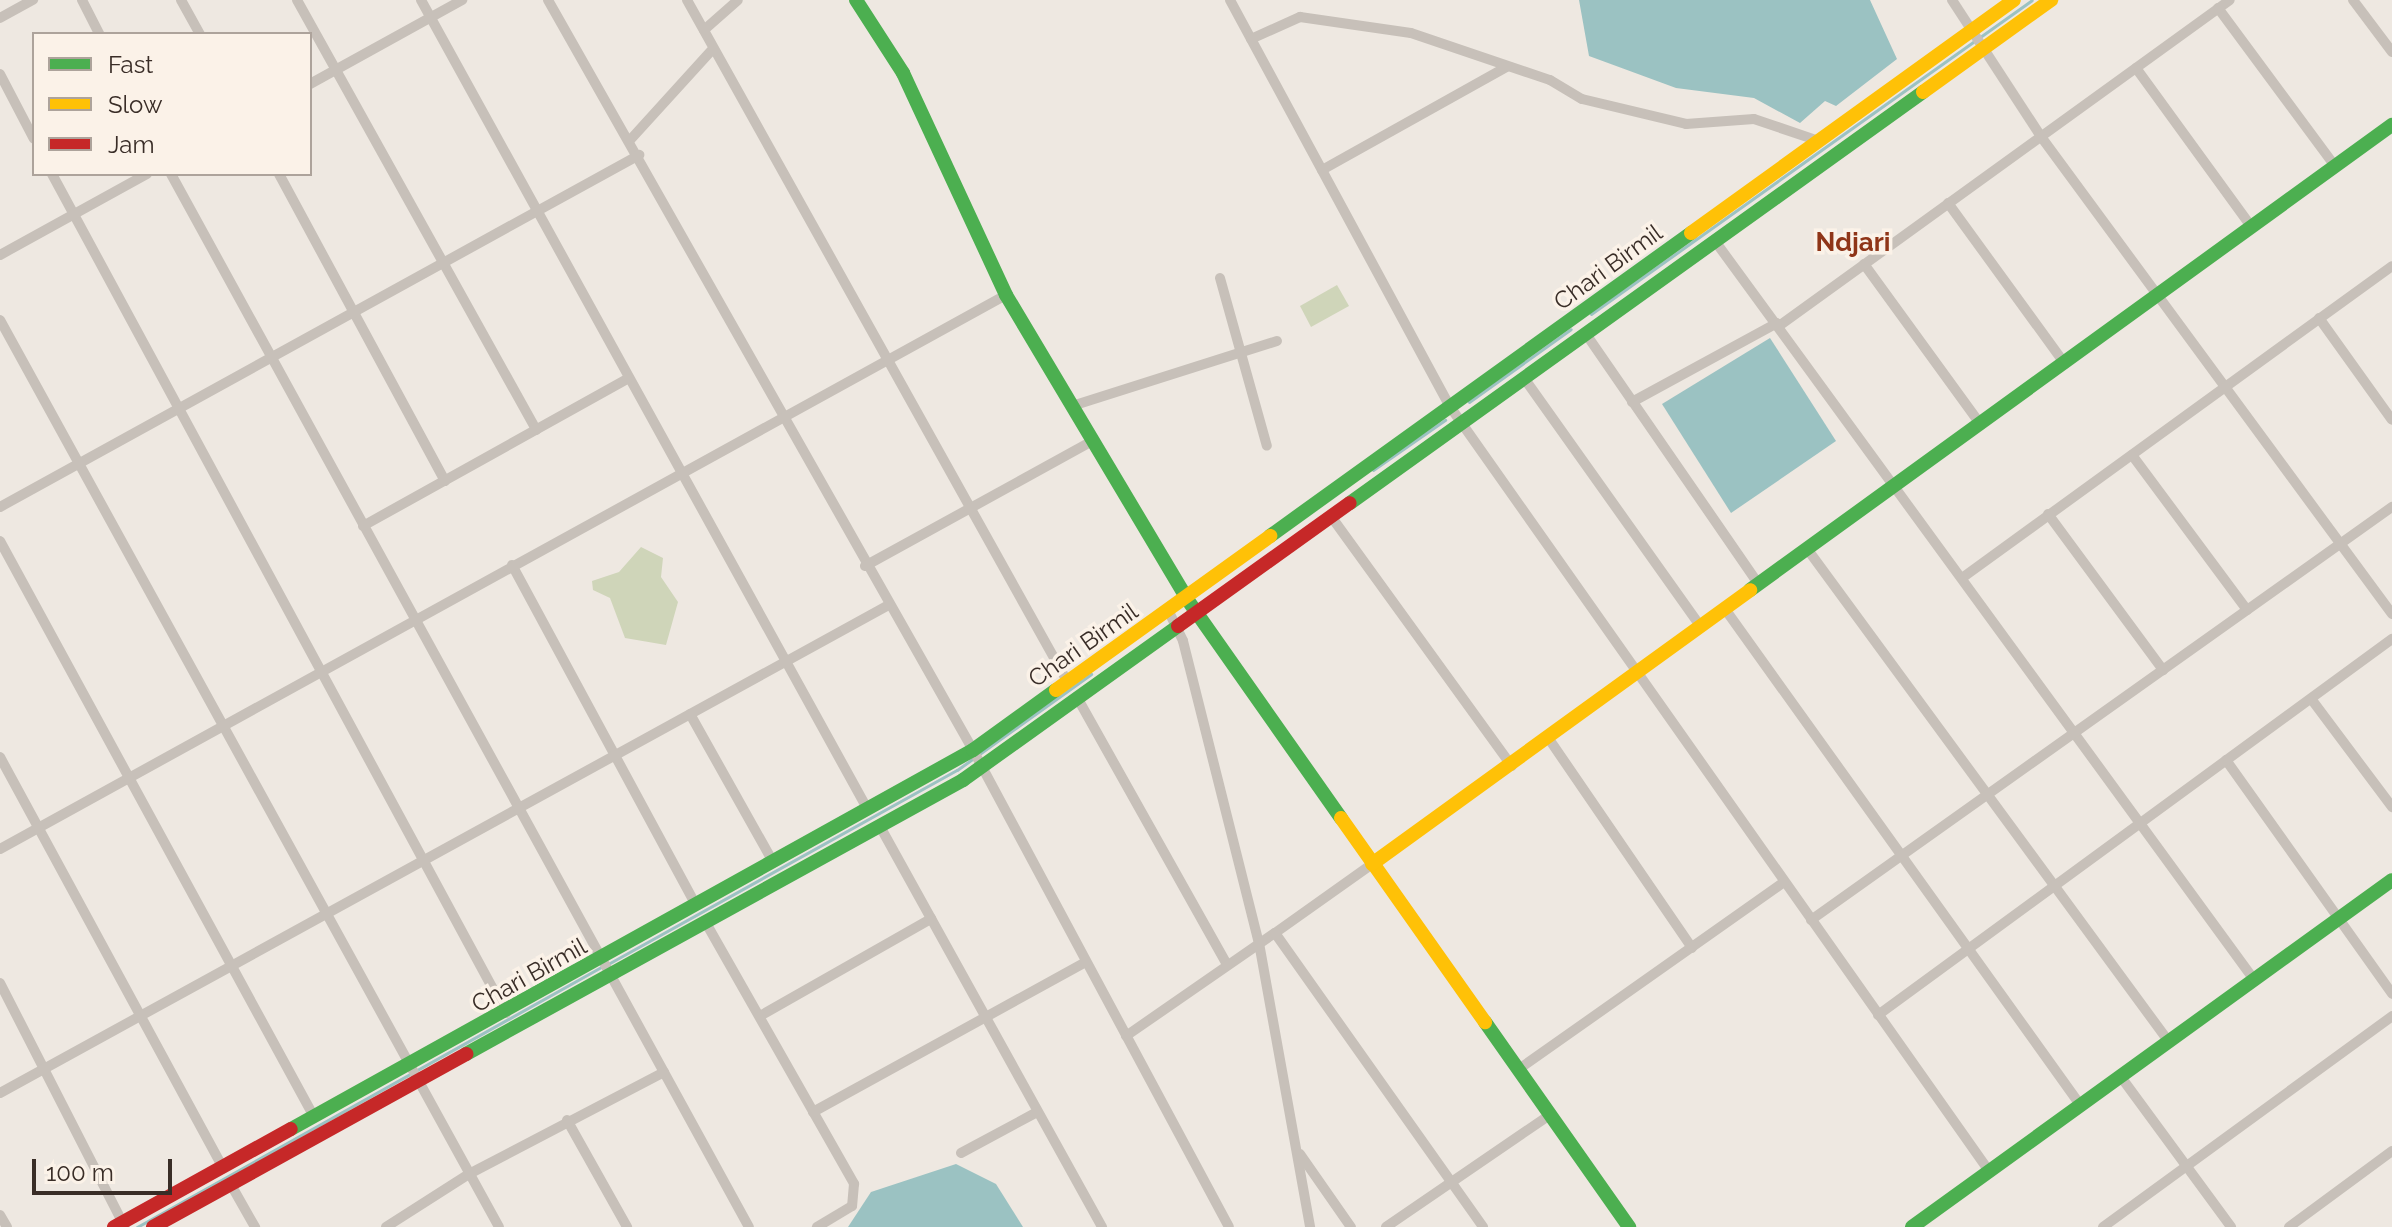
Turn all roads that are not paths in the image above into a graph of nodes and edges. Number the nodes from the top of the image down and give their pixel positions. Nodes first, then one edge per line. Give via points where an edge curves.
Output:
1 (33, 0) edge
2 (82, 0) edge
3 (181, 0) edge
4 (297, 0) edge
5 (421, 0) edge
6 (462, 0) edge
7 (548, 0) edge
8 (687, 0) edge
9 (738, 0) edge
10 (856, 0) edge
11 (1230, 0) edge
12 (1952, 0) edge
13 (2014, 0) edge
14 (2051, 0) edge
15 (2230, 0) edge
16 (2353, 0) edge
17 (2218, 8) junction
18 (431, 17) junction
19 (0, 18) edge
20 (704, 30) junction
21 (98, 32) edge
22 (199, 32) edge
23 (1251, 39) junction
24 (1975, 41) junction
25 (711, 51) junction
26 (2392, 52) edge
27 (1506, 67) junction
28 (2136, 68) junction
29 (335, 69) junction
30 (0, 74) edge
31 (312, 83) edge
32 (2392, 125) edge
33 (32, 135) edge
34 (2042, 138) junction
35 (631, 139) junction
36 (1819, 141) junction
37 (639, 155) junction
38 (2335, 166) junction
39 (1322, 170) junction
40 (53, 176) edge
41 (143, 176) edge
42 (172, 176) edge
43 (280, 176) edge
44 (1948, 203) junction
45 (534, 212) junction
46 (74, 215) junction
47 (2251, 226) junction
48 (1715, 241) junction
49 (0, 255) edge
50 (444, 259) junction
51 (1864, 264) junction
52 (2392, 266) edge
53 (1220, 278) dead end
54 (1006, 295) junction
55 (2157, 296) junction
56 (356, 314) junction
57 (2319, 318) junction
58 (0, 320) edge
59 (1778, 324) junction
60 (1586, 334) junction
61 (1277, 341) dead end
62 (1240, 353) junction
63 (271, 360) junction
64 (884, 360) junction
65 (2065, 364) junction
66 (1524, 378) junction
67 (627, 379) junction
68 (2224, 386) junction
69 (1632, 402) junction
70 (1072, 406) junction
71 (175, 411) junction
72 (782, 416) junction
73 (1457, 416) junction
74 (2392, 420) edge
75 (1981, 425) junction
76 (536, 430) junction
77 (1091, 442) junction
78 (1267, 446) dead end
79 (2132, 455) junction
80 (78, 465) junction
81 (679, 474) junction
82 (445, 481) junction
83 (1895, 486) junction
84 (0, 507) edge
85 (2392, 507) edge
86 (966, 508) junction
87 (2048, 514) junction
88 (1333, 519) junction
89 (363, 526) junction
90 (0, 541) edge
91 (2339, 543) junction
92 (1808, 550) junction
93 (512, 565) junction
94 (865, 566) junction
95 (1962, 578) junction
96 (1759, 585) junction
97 (1187, 599) junction
98 (887, 606) junction
99 (1725, 609) junction
100 (2247, 610) junction
101 (1169, 612) junction
102 (1197, 614) junction
103 (2392, 614) edge
104 (418, 616) junction
105 (1179, 627) junction
106 (1701, 627) junction
107 (2392, 639) edge
108 (784, 660) junction
109 (2163, 670) junction
110 (316, 672) junction
111 (1639, 673) junction
112 (1067, 681) junction
113 (1078, 699) junction
114 (2312, 700) junction
115 (690, 714) junction
116 (222, 725) junction
117 (2073, 734) junction
118 (1549, 739) junction
119 (973, 750) junction
120 (616, 755) junction
121 (0, 757) edge
122 (2226, 760) junction
123 (1512, 766) junction
124 (981, 769) junction
125 (130, 777) junction
126 (1988, 794) junction
127 (2392, 807) edge
128 (520, 808) junction
129 (868, 810) junction
130 (2140, 824) junction
131 (39, 828) junction
132 (882, 830) junction
133 (0, 849) edge
134 (1903, 854) junction
135 (420, 860) junction
136 (773, 862) junction
137 (1372, 864) junction
138 (2392, 880) edge
139 (1784, 882) junction
140 (2055, 886) junction
141 (696, 905) junction
142 (327, 912) junction
143 (931, 919) junction
144 (1811, 920) junction
145 (2338, 920) junction
146 (706, 923) junction
147 (1275, 933) junction
148 (1259, 943) junction
149 (1692, 948) junction
150 (1970, 948) junction
151 (601, 960) junction
152 (1086, 962) junction
153 (1227, 965) junction
154 (232, 966) junction
155 (612, 975) junction
156 (2255, 981) junction
157 (0, 983) edge
158 (2392, 994) edge
159 (142, 1014) junction
160 (506, 1014) junction
161 (1878, 1015) junction
162 (760, 1016) junction
163 (2392, 1016) edge
164 (986, 1017) junction
165 (1126, 1036) junction
166 (2169, 1042) junction
167 (46, 1067) junction
168 (1519, 1069) junction
169 (412, 1072) junction
170 (664, 1072) junction
171 (2121, 1077) junction
172 (0, 1093) edge
173 (2081, 1106) junction
174 (813, 1112) junction
175 (1037, 1112) junction
176 (1551, 1114) junction
177 (313, 1115) junction
178 (567, 1120) junction
179 (1296, 1149) junction
180 (2392, 1151) edge
181 (961, 1153) dead end
182 (2186, 1166) junction
183 (223, 1168) junction
184 (1989, 1171) junction
185 (469, 1174) junction
186 (1451, 1182) junction
187 (230, 1183) junction
188 (0, 1215) edge
189 (120, 1225) edge
190 (7, 1227) edge
191 (153, 1227) edge
192 (255, 1227) edge
193 (386, 1227) edge
194 (499, 1227) edge
195 (627, 1227) edge
196 (749, 1227) edge
197 (817, 1227) edge
198 (1102, 1227) edge
199 (1229, 1227) edge
200 (1310, 1227) edge
201 (1351, 1227) edge
202 (1386, 1227) edge
203 (1483, 1227) edge
204 (1629, 1227) edge
205 (1912, 1227) edge
206 (2103, 1227) edge
207 (2231, 1227) edge
208 (2289, 1227) edge

1 - 19 street
2 - 21 street
3 - 22 street
4 - 29 street
5 - 18 street
6 - 18 street
7 - 35 street
8 - 20 street
9 - 20 street
10 - 54 street via 903,73
11 - 23 street
12 - 24 street
13 - 24 street, Chari Birmil
14 - 24 street, Chari Birmil
15 - 17 street
16 - 26 street
17 - 28 street
17 - 38 street
18 - 29 street
18 - 45 street
20 - 25 street
23 - 27 street via 1309,17 1411,33
23 - 39 street
24 - 34 street
24 - 36 street, Chari Birmil
24 - 48 street, Chari Birmil
25 - 35 street
25 - 64 street
27 - 36 street via 1550,80 1582,99 1686,124 1754,119
27 - 39 street
28 - 34 street
28 - 47 street
29 - 31 street
29 - 50 street
30 - 33 street
32 - 38 street
34 - 44 street
34 - 55 street
35 - 37 street
36 - 73 street, Chari Birmil
37 - 45 street
37 - 72 street
38 - 47 street
39 - 73 street
40 - 46 street
41 - 46 street
42 - 63 street
43 - 56 street
44 - 51 street
44 - 65 street
45 - 50 street
45 - 67 street
46 - 49 street
46 - 71 street
47 - 55 street
48 - 59 street
48 - 60 street, Chari Birmil
50 - 56 street
50 - 76 street via 448,279
51 - 59 street
51 - 75 street
52 - 57 street
53 - 62 street
54 - 64 street
54 - 70 street
55 - 65 street
55 - 68 street
56 - 63 street
56 - 82 street
57 - 68 street
57 - 74 street
58 - 80 street
59 - 69 street
59 - 83 street
60 - 66 street, Chari Birmil
60 - 69 street
61 - 62 street
62 - 70 street
62 - 78 street
63 - 71 street
63 - 89 street
64 - 72 street
64 - 86 street
65 - 75 street
66 - 73 street, Chari Birmil
66 - 106 street
67 - 76 street
67 - 81 street
68 - 79 street
68 - 91 street
69 - 96 street
70 - 77 street
71 - 80 street
71 - 110 street
72 - 81 street
72 - 94 street
73 - 88 street, Chari Birmil
73 - 97 street, Chari Birmil
73 - 111 street
75 - 83 street
76 - 82 street
77 - 86 street
77 - 97 street
79 - 87 street
79 - 100 street
80 - 84 street
80 - 116 street
81 - 93 street
81 - 108 street
82 - 89 street
83 - 92 street
83 - 95 street
85 - 91 street
86 - 94 street
86 - 112 street
87 - 95 street
87 - 109 street
88 - 102 street, Chari Birmil
88 - 123 street
89 - 104 street
90 - 125 street
91 - 100 street
91 - 103 street
92 - 96 street
92 - 126 street
93 - 104 street
93 - 120 street
94 - 98 street
95 - 117 street
96 - 99 street
97 - 101 street, Chari Birmil
97 - 102 street
98 - 108 street
98 - 119 street
99 - 106 street
99 - 134 street
100 - 109 street
101 - 105 street
101 - 112 street, Chari Birmil
102 - 105 street, Chari Birmil
102 - 137 street
104 - 110 street
104 - 128 street
105 - 113 street, Chari Birmil
105 - 148 street
106 - 111 street
107 - 114 street
108 - 115 street
108 - 129 street
109 - 117 street
110 - 116 street
110 - 135 street
111 - 118 street
111 - 139 street
112 - 119 street, Chari Birmil
113 - 124 street, Chari Birmil
113 - 153 street
114 - 122 street
114 - 127 street
115 - 120 street
115 - 136 street
116 - 125 street
116 - 142 street
117 - 126 street
117 - 130 street
118 - 123 street
118 - 149 street
119 - 124 street
119 - 129 street, Chari Birmil
120 - 128 street
120 - 141 street
121 - 131 street
122 - 130 street
122 - 145 street
123 - 137 street
124 - 132 street, Chari Birmil
124 - 152 street
125 - 131 street
125 - 154 street
126 - 134 street
126 - 140 street
128 - 135 street
128 - 151 street
129 - 136 street, Chari Birmil
130 - 140 street
130 - 156 street
131 - 133 street
131 - 159 street
132 - 143 street
132 - 146 street, Chari Birmil
134 - 144 street
134 - 150 street
135 - 142 street
135 - 160 street
136 - 141 street, Chari Birmil
137 - 147 street
137 - 168 street
138 - 145 street
139 - 144 street
139 - 149 street
140 - 150 street
140 - 166 street
141 - 151 street, Chari Birmil
142 - 154 street
142 - 169 street
143 - 162 street
143 - 164 street
144 - 161 street
145 - 156 street
145 - 158 street
146 - 155 street, Chari Birmil
146 - 162 street
147 - 148 street
147 - 186 street
148 - 153 street
148 - 179 street
149 - 168 street
150 - 161 street
150 - 173 street
151 - 155 street
151 - 160 street, Chari Birmil
152 - 164 street
152 - 165 street
153 - 165 street
154 - 159 street
154 - 177 street
155 - 169 street, Chari Birmil
155 - 170 street
156 - 166 street
157 - 167 street
159 - 167 street
159 - 183 street
160 - 169 street, Chari Birmil
161 - 184 street
162 - 174 street
163 - 182 street
164 - 174 street
164 - 175 street
165 - 199 street
166 - 171 street
167 - 172 street
167 - 189 street
168 - 176 street
169 - 177 street, Chari Birmil
169 - 185 street
169 - 187 street, Chari Birmil
170 - 178 street
170 - 196 street
171 - 173 street
171 - 182 street
173 - 184 street
174 - 197 street via 856,1195 852,1206
175 - 181 street
175 - 198 street
176 - 186 street
176 - 204 street
177 - 183 street, Chari Birmil
178 - 185 street
178 - 195 street
179 - 200 street
179 - 201 street
180 - 208 street
182 - 206 street
182 - 207 street
183 - 189 street, Chari Birmil
184 - 205 street
185 - 193 street
185 - 194 street
186 - 202 street
186 - 203 street
187 - 191 street, Chari Birmil
187 - 192 street
188 - 190 street

